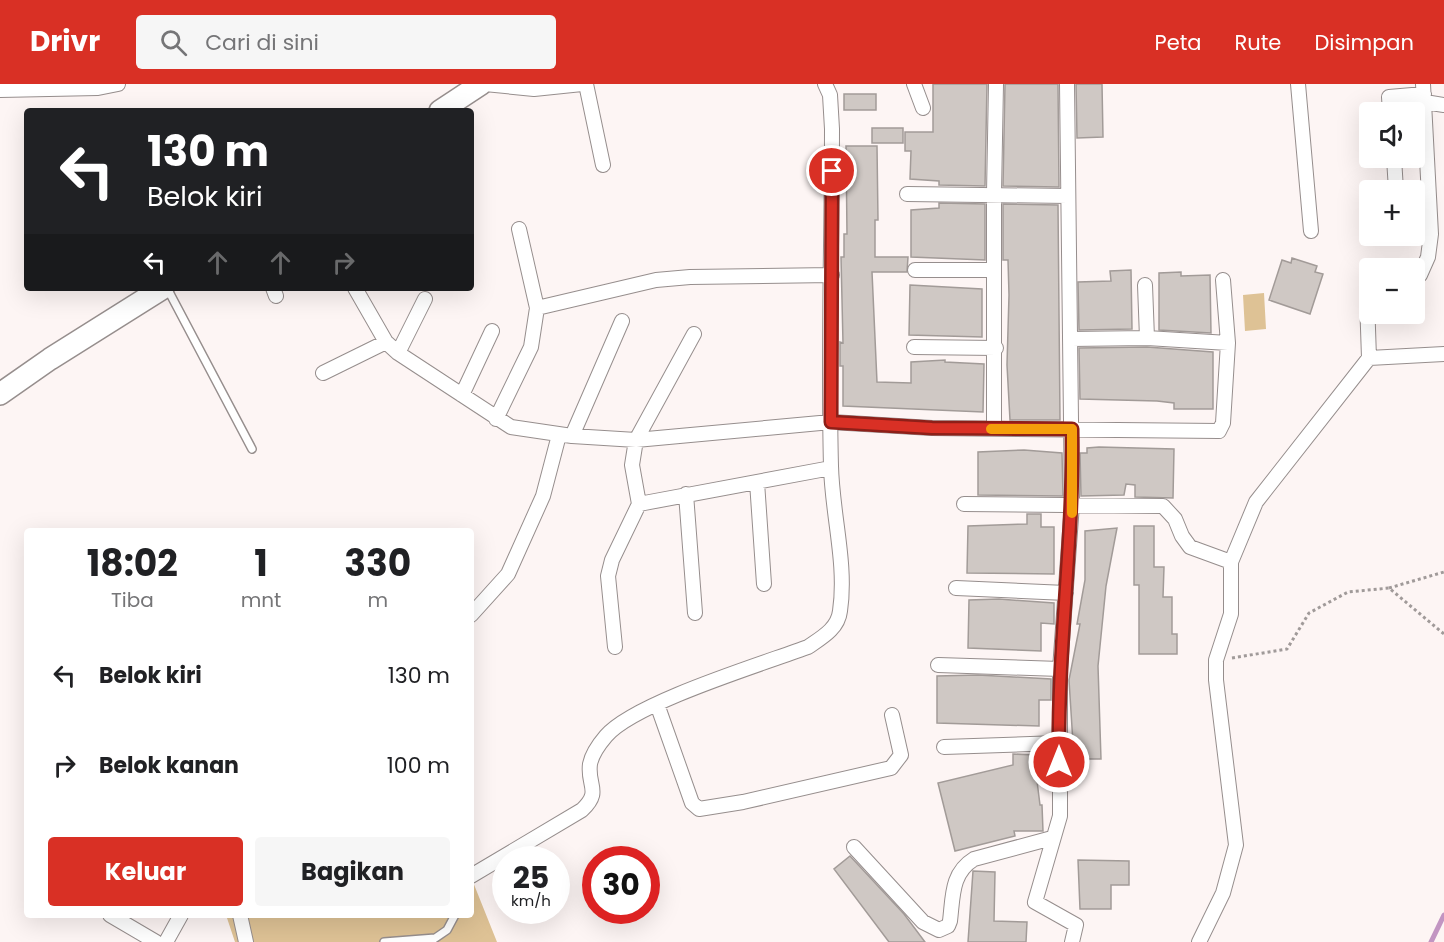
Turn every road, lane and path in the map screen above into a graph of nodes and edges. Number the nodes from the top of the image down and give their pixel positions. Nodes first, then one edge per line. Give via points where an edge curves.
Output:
1 (118, 84) edge
2 (483, 84) edge
3 (584, 84) edge
4 (825, 84) edge
5 (914, 84) edge
6 (996, 84) edge
7 (1067, 84) edge
8 (1298, 84) edge
9 (0, 90) edge
10 (1424, 94) edge
11 (1389, 102) edge
12 (1444, 105) edge
13 (445, 108) edge
14 (923, 108) dead end
15 (603, 165) dead end
16 (994, 193) junction
17 (907, 194) dead end
18 (1068, 196) junction
19 (519, 229) dead end
20 (1311, 231) dead end
21 (1425, 264) edge
22 (915, 270) dead end
23 (994, 270) junction
24 (832, 275) junction
25 (1223, 280) dead end
26 (1145, 285) dead end
27 (160, 291) edge
28 (167, 291) edge
29 (357, 291) edge
30 (425, 299) dead end
31 (537, 308) junction
32 (622, 321) dead end
33 (1368, 324) edge
34 (492, 331) dead end
35 (694, 334) dead end
36 (1147, 338) junction
37 (1071, 339) junction
38 (386, 342) junction
39 (1228, 344) junction
40 (914, 347) dead end
41 (996, 348) junction
42 (398, 353) junction
43 (1444, 354) edge
44 (1370, 358) junction
45 (323, 373) dead end
46 (0, 394) edge
47 (462, 394) junction
48 (496, 419) junction
49 (831, 422) junction
50 (994, 429) junction
51 (1072, 429) junction
52 (566, 436) junction
53 (636, 440) junction
54 (252, 450) dead end
55 (831, 468) junction
56 (757, 482) junction
57 (686, 494) junction
58 (639, 504) junction
59 (964, 504) dead end
60 (1072, 504) junction
61 (1231, 562) junction
62 (1444, 572) edge
63 (764, 584) dead end
64 (956, 588) dead end
65 (1389, 588) junction
66 (1066, 593) junction
67 (474, 612) edge
68 (696, 613) dead end
69 (1444, 634) edge
70 (615, 647) dead end
71 (1216, 660) junction
72 (938, 665) dead end
73 (1060, 669) junction
74 (657, 704) junction
75 (892, 715) dead end
76 (1059, 743) junction
77 (944, 747) dead end
78 (1052, 837) junction
79 (854, 847) dead end
80 (474, 874) edge
81 (115, 918) edge
82 (179, 918) edge
83 (241, 918) edge
84 (453, 918) edge
85 (432, 940) edge
86 (156, 942) edge
87 (166, 942) edge
88 (246, 942) edge
89 (384, 942) edge
90 (1072, 942) edge
91 (1199, 942) edge

1 - 9 street
2 - 3 street via 525,89
2 - 13 main road
3 - 15 street
4 - 24 street via 830,94 832,129
5 - 14 street
6 - 16 street
7 - 18 street
8 - 20 street
10 - 11 street via 1389,97
10 - 12 street
10 - 21 street via 1431,234
16 - 17 street
16 - 18 street
16 - 23 street
18 - 37 street
19 - 31 street
22 - 23 street
23 - 41 street
24 - 31 street via 656,280
24 - 49 street
25 - 39 street
26 - 36 street
27 - 46 main road
28 - 54 lane
29 - 38 street
30 - 42 street
31 - 48 street via 531,347
32 - 52 street
33 - 44 street
34 - 47 street
35 - 53 street
36 - 37 street
36 - 39 street
37 - 51 street
38 - 42 street
38 - 45 street
39 - 51 street via 1223,423 1219,431
40 - 41 street
41 - 50 street
42 - 47 street
43 - 44 street
44 - 61 street via 1256,502
47 - 48 street
48 - 52 street via 519,430
49 - 50 street
49 - 53 street
49 - 55 street
50 - 51 street
51 - 60 street
52 - 53 street
52 - 67 street via 508,574
53 - 58 street via 632,465
55 - 56 street
55 - 74 street via 840,613 829,633 808,647
56 - 57 street
56 - 63 street
57 - 58 street
57 - 68 street
58 - 70 street via 612,560 609,576
59 - 60 street
60 - 61 street via 1163,506 1190,547
60 - 66 street
61 - 71 street via 1231,614
62 - 65 path
64 - 66 street
65 - 69 path
65 - 71 path via 1348,592 1309,613 1287,649
66 - 73 street
71 - 91 street via 1236,845 1223,892
72 - 73 street
73 - 76 street
74 - 75 street via 692,803 699,809 891,768 901,755
74 - 80 street via 627,719 607,735 590,763 593,797 582,810
76 - 77 street
76 - 78 street via 1060,816
78 - 79 street via 974,859 963,866 956,880 950,921 939,930 923,922
78 - 90 street via 1035,902 1076,925
81 - 86 street
82 - 87 street
83 - 88 street
84 - 85 lane via 447,930
85 - 89 lane

